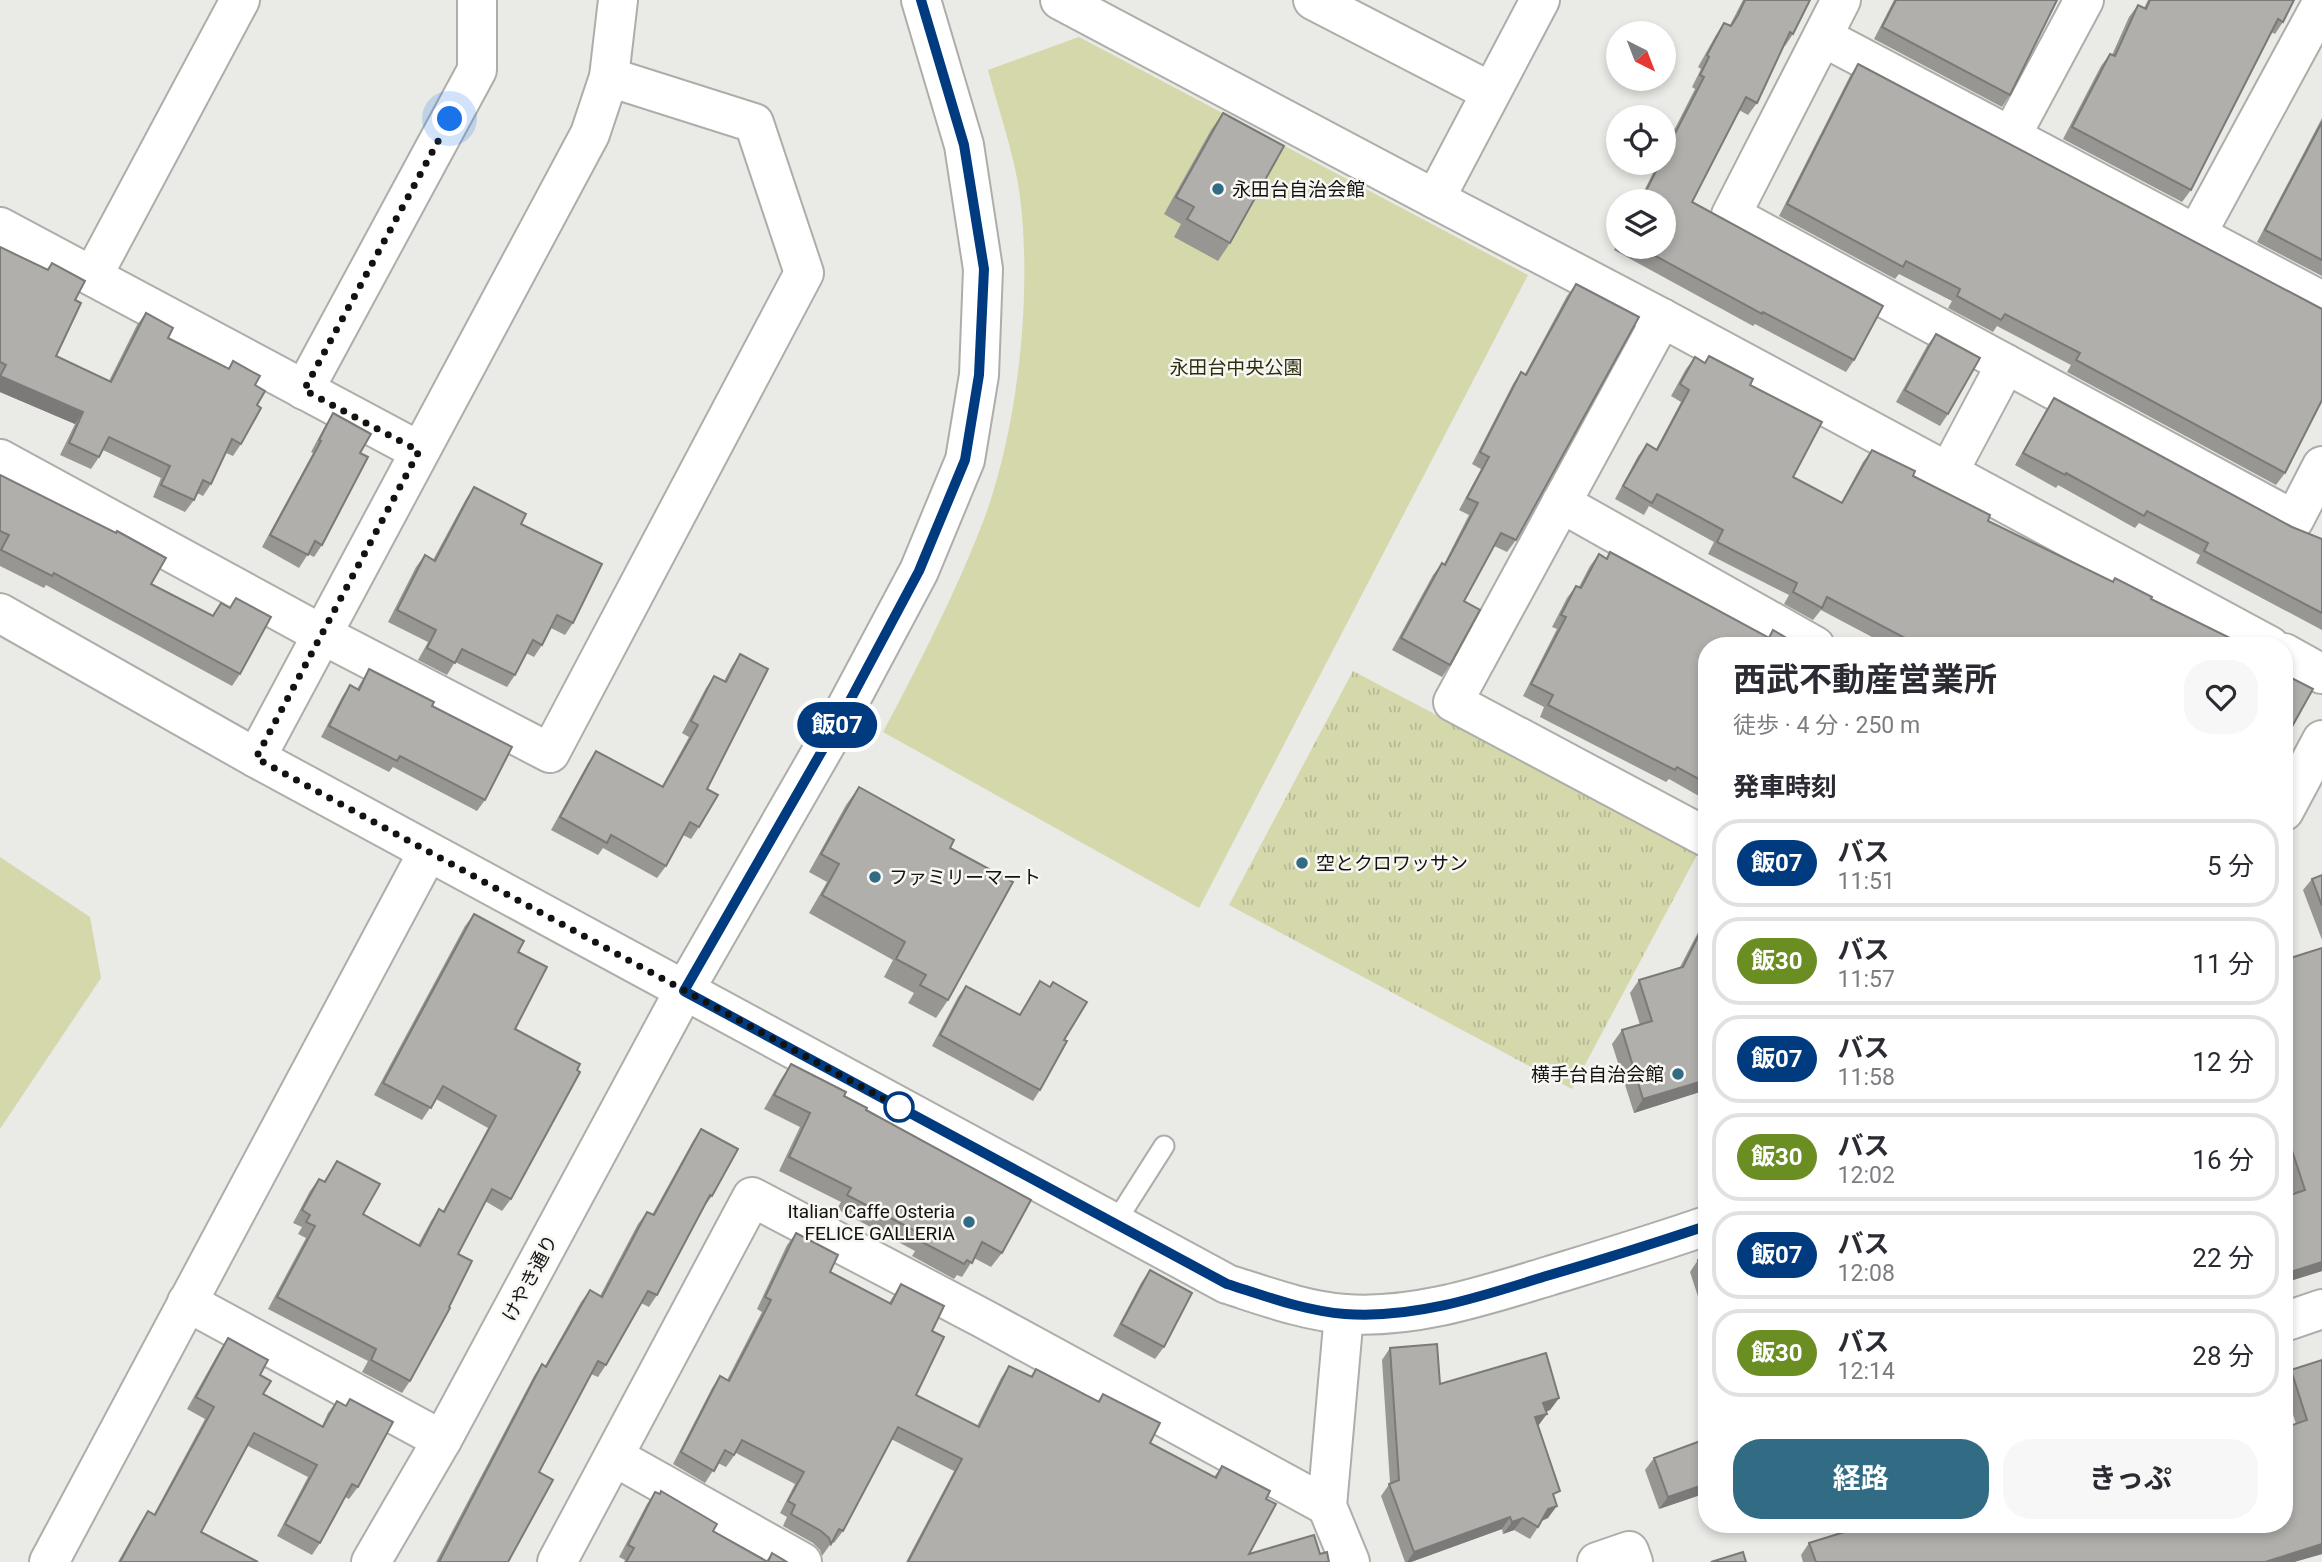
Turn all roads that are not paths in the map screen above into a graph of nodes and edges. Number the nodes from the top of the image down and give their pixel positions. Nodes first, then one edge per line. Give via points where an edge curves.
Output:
1 (240, 0) edge
2 (477, 0) edge
3 (618, 0) edge
4 (921, 0) edge
5 (1060, 0) edge
6 (1313, 0) edge
7 (1539, 0) edge
8 (1841, 0) edge
9 (2084, 0) edge
10 (2322, 3) edge
11 (1823, 37) junction
12 (609, 77) junction
13 (1491, 92) junction
14 (2011, 136) junction
15 (1435, 199) junction
16 (0, 227) edge
17 (2196, 234) junction
18 (93, 275) junction
19 (2322, 301) edge
20 (1662, 318) junction
21 (2006, 364) junction
22 (304, 390) junction
23 (419, 451) junction
24 (0, 459) edge
25 (2322, 466) edge
26 (1948, 473) junction
27 (1561, 503) junction
28 (0, 613) edge
29 (323, 635) junction
30 (1799, 637) edge
31 (2253, 637) edge
32 (2293, 658) edge
33 (2322, 674) edge
34 (2322, 740) edge
35 (256, 758) junction
36 (2293, 794) edge
37 (1698, 833) edge
38 (428, 852) junction
39 (684, 991) junction
40 (1164, 1146) dead end
41 (1115, 1223) junction
42 (1698, 1229) edge
43 (187, 1302) junction
44 (2322, 1309) edge
45 (1344, 1314) junction
46 (2293, 1319) edge
47 (442, 1440) junction
48 (615, 1457) junction
49 (1327, 1506) junction
50 (48, 1562) edge
51 (371, 1562) edge
52 (557, 1562) edge
53 (802, 1562) edge
54 (1350, 1562) edge
55 (1597, 1562) edge
56 (1633, 1562) edge

1 - 18 street
2 - 22 street via 477,70
3 - 12 street
4 - 39 street, けやき通り via 964,145 984,269 979,375 965,460 913,583
5 - 15 street
6 - 13 street
7 - 13 street
8 - 11 street
9 - 14 street
10 - 17 street
11 - 14 street
11 - 21 street via 1731,215
12 - 23 street via 590,134
12 - 29 street via 754,123 804,273 550,752
13 - 15 street
14 - 17 street
15 - 20 street
16 - 18 street
17 - 19 street
18 - 22 street
20 - 26 street
20 - 27 street
21 - 25 street via 2294,520
21 - 26 street
22 - 23 street
23 - 29 street
24 - 29 street
26 - 31 street
27 - 30 street
27 - 37 street via 1453,702
28 - 35 street
29 - 35 street
32 - 33 street
34 - 36 street
35 - 38 street
38 - 39 street
38 - 43 street
39 - 41 street
39 - 47 street, けやき通り
40 - 41 lane
41 - 45 street via 1227,1284 1284,1303
42 - 45 street via 1440,1306
43 - 47 street
43 - 50 street
44 - 46 street
45 - 49 street
47 - 51 street, けやき通り
48 - 49 street via 752,1197
48 - 52 street
48 - 53 street
49 - 54 street
55 - 56 street via 1629,1551

